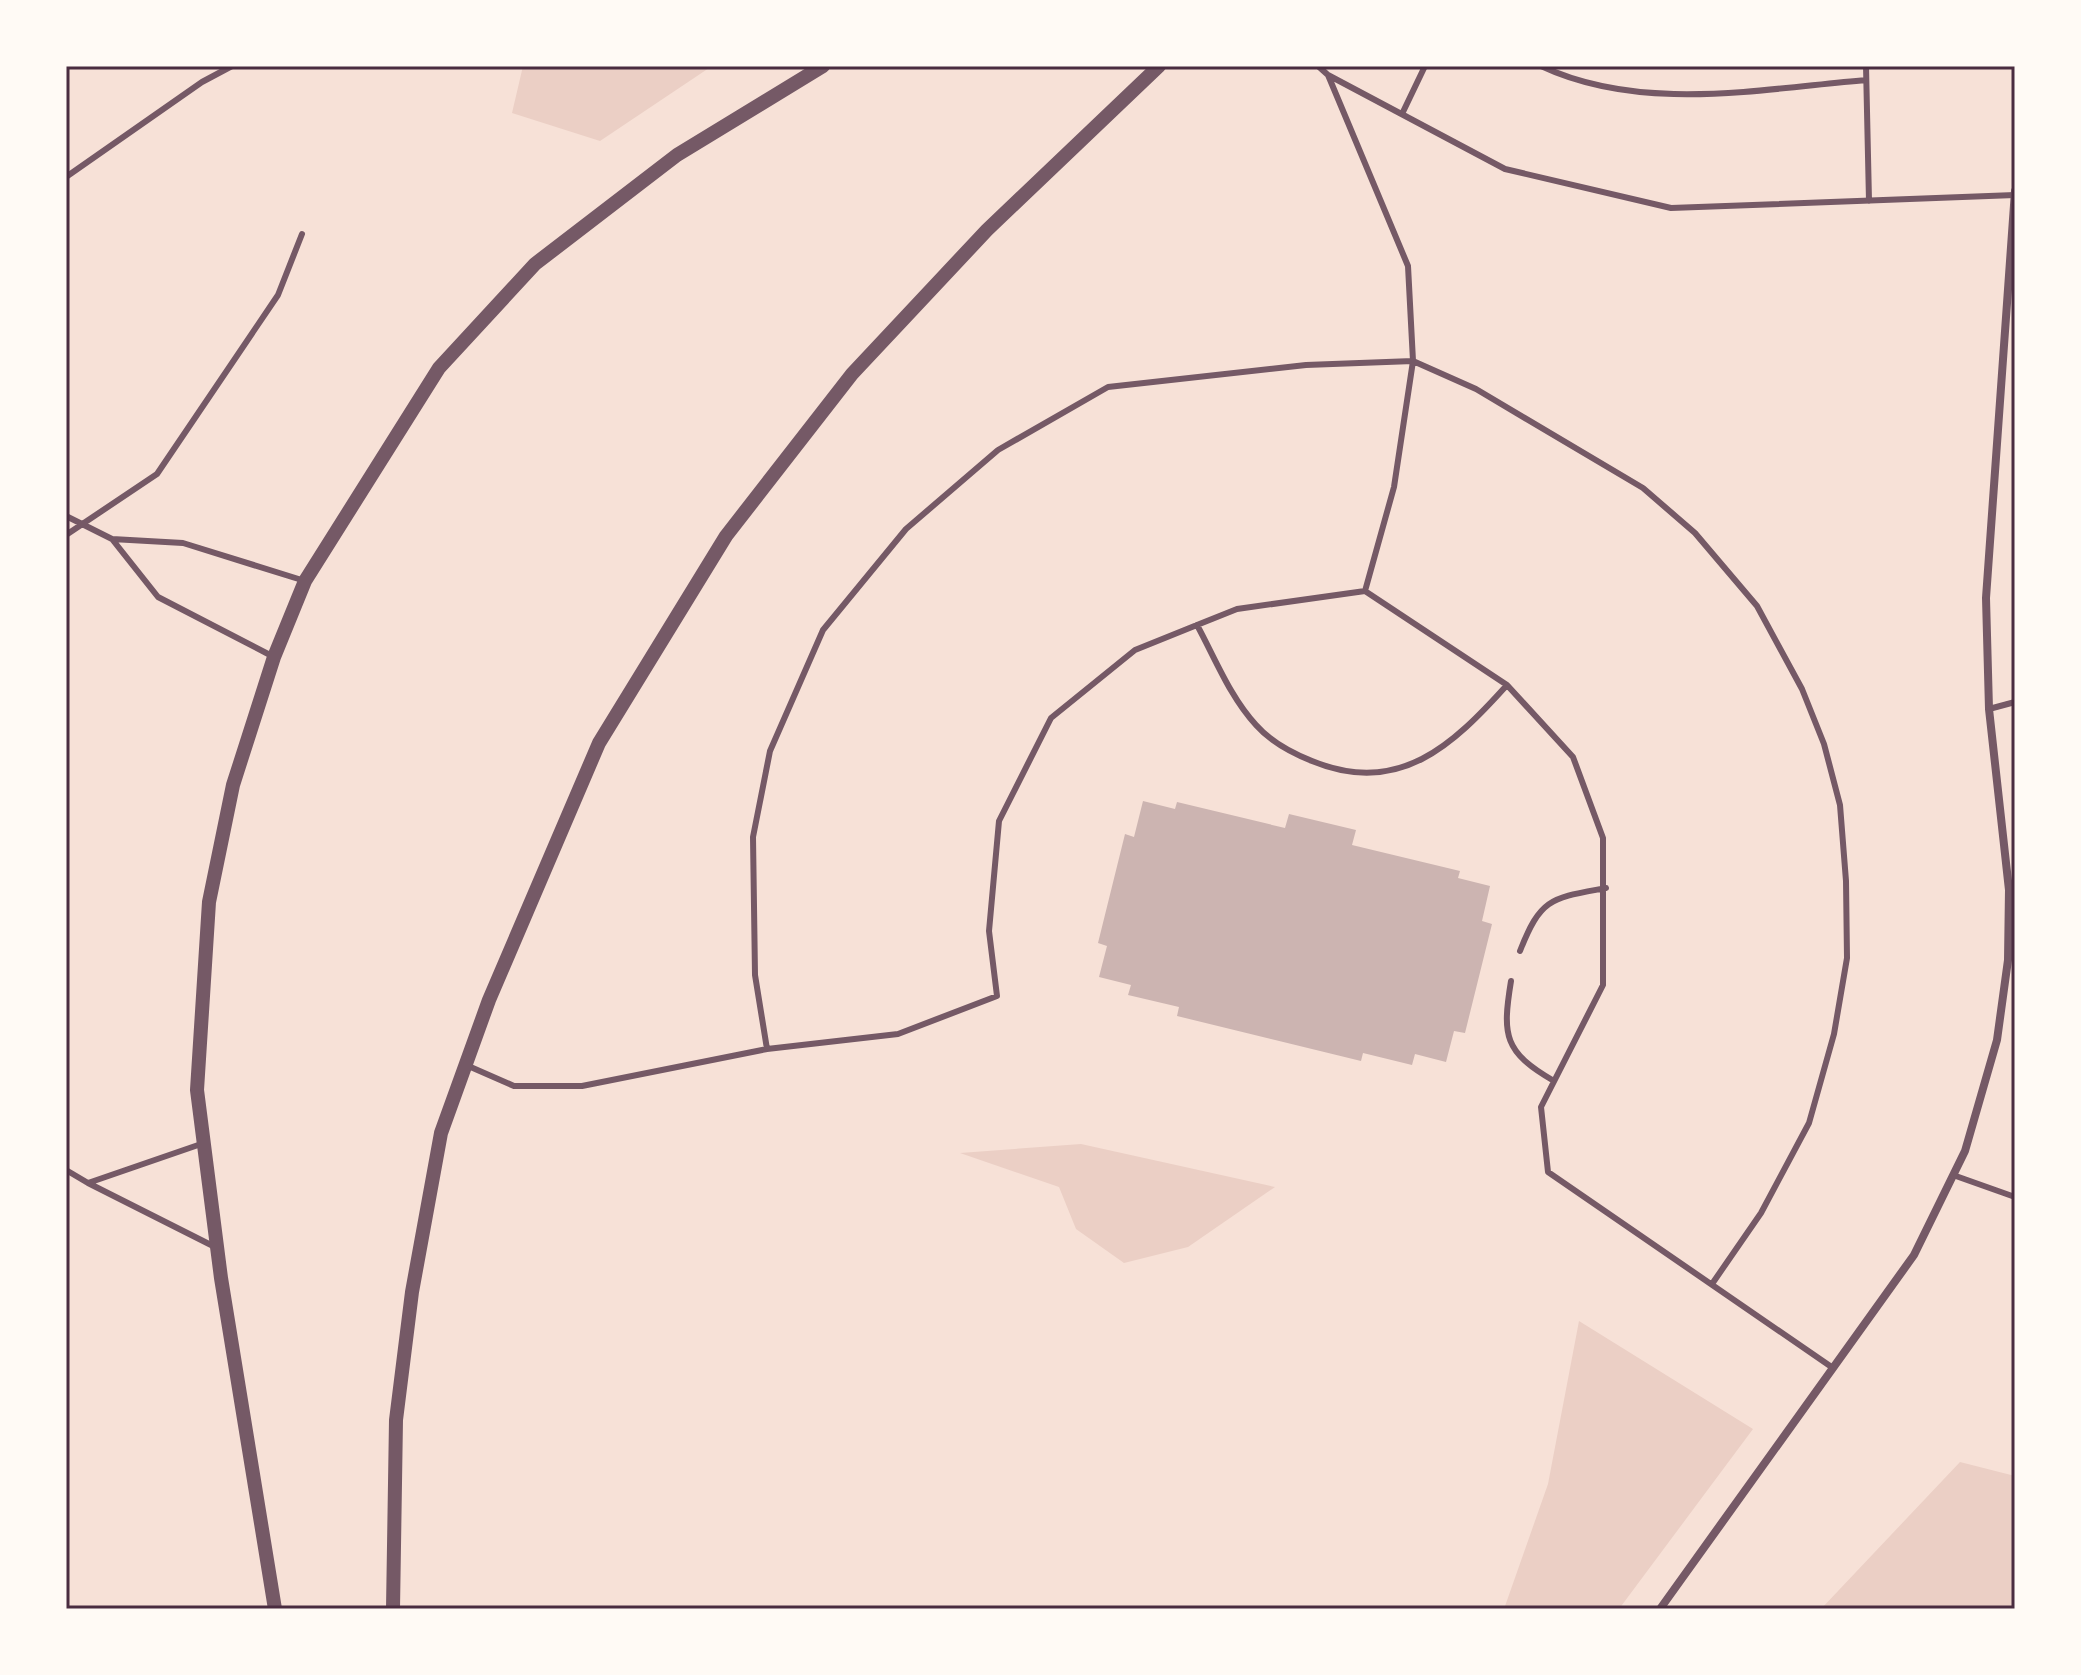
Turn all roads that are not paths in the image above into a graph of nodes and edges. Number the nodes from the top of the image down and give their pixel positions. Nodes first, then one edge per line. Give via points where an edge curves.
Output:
1 (232, 66) edge
2 (823, 66) edge
3 (1159, 66) edge
4 (1318, 66) edge
5 (1425, 66) edge
6 (1541, 66) edge
7 (1866, 66) edge
8 (1328, 75) junction
9 (1866, 80) junction
10 (1402, 114) junction
11 (66, 177) edge
12 (2015, 193) edge
13 (1869, 201) junction
14 (302, 234) dead end
15 (1413, 361) junction
16 (66, 516) edge
17 (82, 526) junction
18 (66, 535) edge
19 (112, 539) junction
20 (305, 581) junction
21 (1365, 591) junction
22 (1197, 625) junction
23 (274, 657) junction
24 (1507, 685) junction
25 (2015, 702) edge
26 (1989, 709) junction
27 (1606, 888) junction
28 (1520, 951) dead end
29 (1511, 981) dead end
30 (767, 1049) junction
31 (466, 1065) junction
32 (1554, 1081) junction
33 (204, 1143) junction
34 (66, 1170) edge
35 (1953, 1175) junction
36 (88, 1183) junction
37 (2015, 1197) edge
38 (218, 1249) junction
39 (1712, 1284) junction
40 (1833, 1368) junction
41 (275, 1609) edge
42 (393, 1609) edge
43 (1660, 1609) edge

1 - 11 lane
2 - 20 street via 677,155 535,264 439,368
3 - 31 street via 987,230 852,374 726,536 599,743
4 - 8 lane
5 - 10 lane
6 - 9 lane via 1573,81 1682,95
7 - 9 lane
8 - 10 lane
8 - 15 lane via 1408,266
9 - 13 lane
10 - 13 lane via 1505,169 1671,208
12 - 13 lane
12 - 26 street via 1986,598
14 - 17 lane via 278,295 157,474
15 - 21 lane via 1394,487
15 - 30 lane via 1306,365 1108,387 998,450 906,529 823,630 770,751 753,837 755,975
15 - 39 lane via 1476,389 1643,488 1695,533 1757,606 1802,689 1824,744 1840,805 1846,881 1847,958 1834,1034 1809,1123 1761,1213
16 - 17 lane
17 - 18 lane
17 - 19 lane
19 - 20 lane via 183,543
19 - 23 lane via 158,597
20 - 23 street
21 - 22 lane via 1237,609
21 - 24 lane
22 - 24 lane via 1256,726 1288,751 1336,771 1382,772 1420,761 1462,734
22 - 30 lane via 1135,650 1051,718 999,821 989,931 997,996 898,1034
23 - 33 street via 233,785 209,902 197,1090
24 - 27 lane via 1573,757 1603,838
25 - 26 lane
26 - 35 street via 2009,890 2008,960 1997,1040
27 - 28 lane via 1554,899 1537,911
27 - 32 lane via 1603,985
29 - 32 lane via 1509,1044 1524,1063
30 - 31 lane via 582,1086 514,1086
31 - 42 street via 441,1133 412,1292 396,1420
32 - 39 lane via 1541,1107 1548,1172
33 - 36 lane
33 - 38 street
34 - 36 lane
35 - 37 lane
35 - 40 street via 1914,1255
36 - 38 lane
38 - 41 street
39 - 40 lane
40 - 43 street

